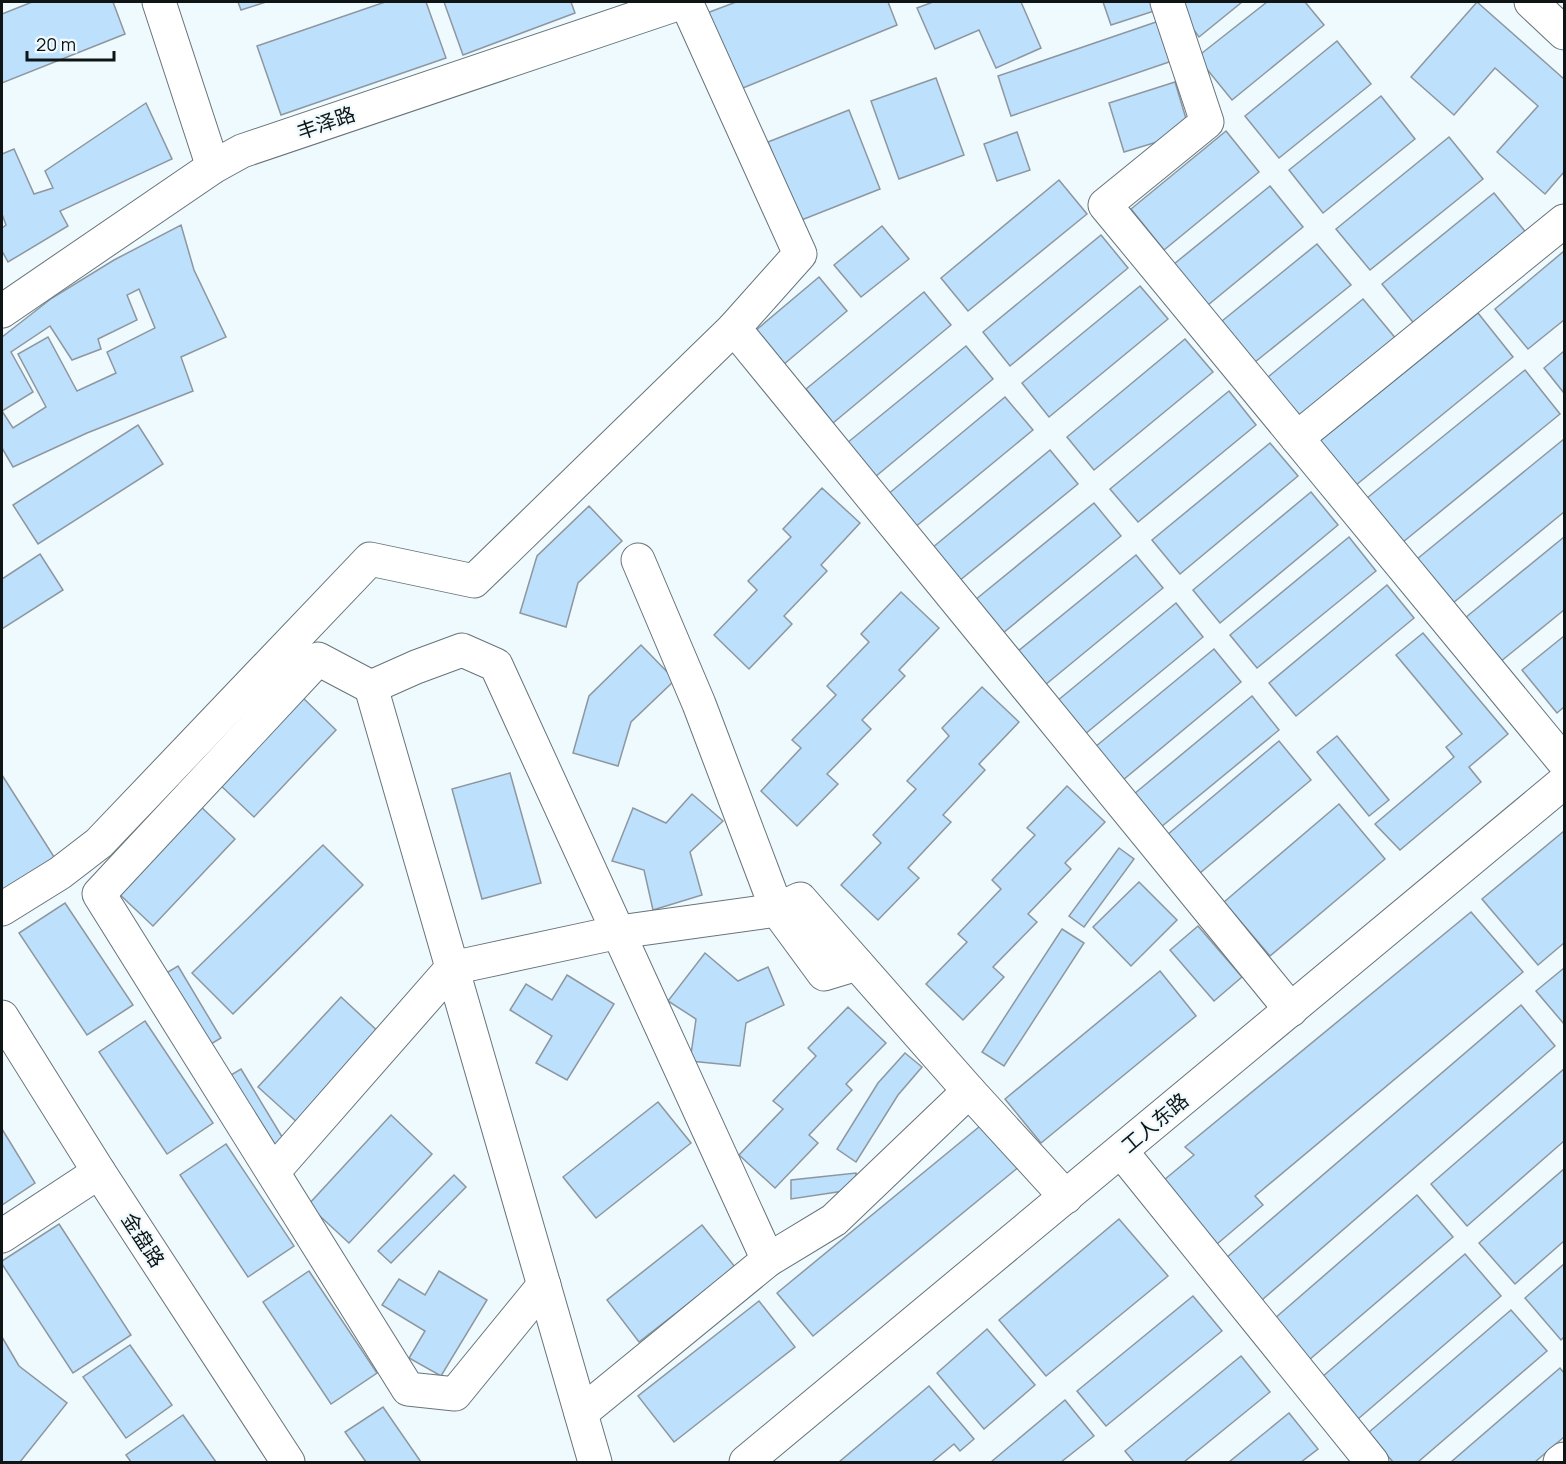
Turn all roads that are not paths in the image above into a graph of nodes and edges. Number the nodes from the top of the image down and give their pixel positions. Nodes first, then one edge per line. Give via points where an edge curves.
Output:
1 (159, 2) edge
2 (684, 2) edge
3 (1167, 2) edge
4 (1531, 2) edge
5 (1564, 33) edge
6 (213, 167) junction
7 (1564, 221) edge
8 (2, 311) edge
9 (734, 328) junction
10 (1297, 438) junction
11 (638, 560) dead end
12 (371, 687) junction
13 (1564, 762) edge
14 (1564, 782) edge
15 (2, 909) edge
16 (777, 910) junction
17 (619, 932) junction
18 (452, 968) junction
19 (1291, 1010) junction
20 (2, 1017) edge
21 (969, 1091) junction
22 (1121, 1151) junction
23 (99, 1172) junction
24 (273, 1173) junction
25 (1066, 1197) junction
26 (2, 1236) edge
27 (768, 1260) junction
28 (544, 1285) junction
29 (580, 1413) junction
30 (1564, 1459) edge
31 (288, 1462) edge
32 (595, 1462) edge
33 (746, 1462) edge
34 (1372, 1462) edge
35 (1560, 1462) edge

1 - 6 street
2 - 6 street, 丰泽路 via 242,151
2 - 9 street via 800,254
3 - 10 street via 1207,122 1105,205
4 - 5 street
6 - 8 street, 丰泽路
7 - 10 street
9 - 15 street via 474,581 370,559 99,843
9 - 19 street
10 - 13 street
11 - 16 street via 699,704
12 - 17 street via 462,651 496,665
12 - 18 street
12 - 24 street via 318,659 99,894
14 - 19 street, 工人东路
16 - 17 street
16 - 21 street via 800,899
17 - 18 street
17 - 27 street
18 - 24 street
18 - 28 street
19 - 22 street, 工人东路
20 - 23 street, 金盘路
21 - 25 street
21 - 27 street via 834,1220
22 - 25 street, 工人东路
22 - 34 street
23 - 26 street
23 - 31 street, 金盘路
24 - 28 street via 408,1389 455,1395
25 - 33 street, 工人东路
27 - 29 street
28 - 29 street
29 - 32 street
30 - 35 street

